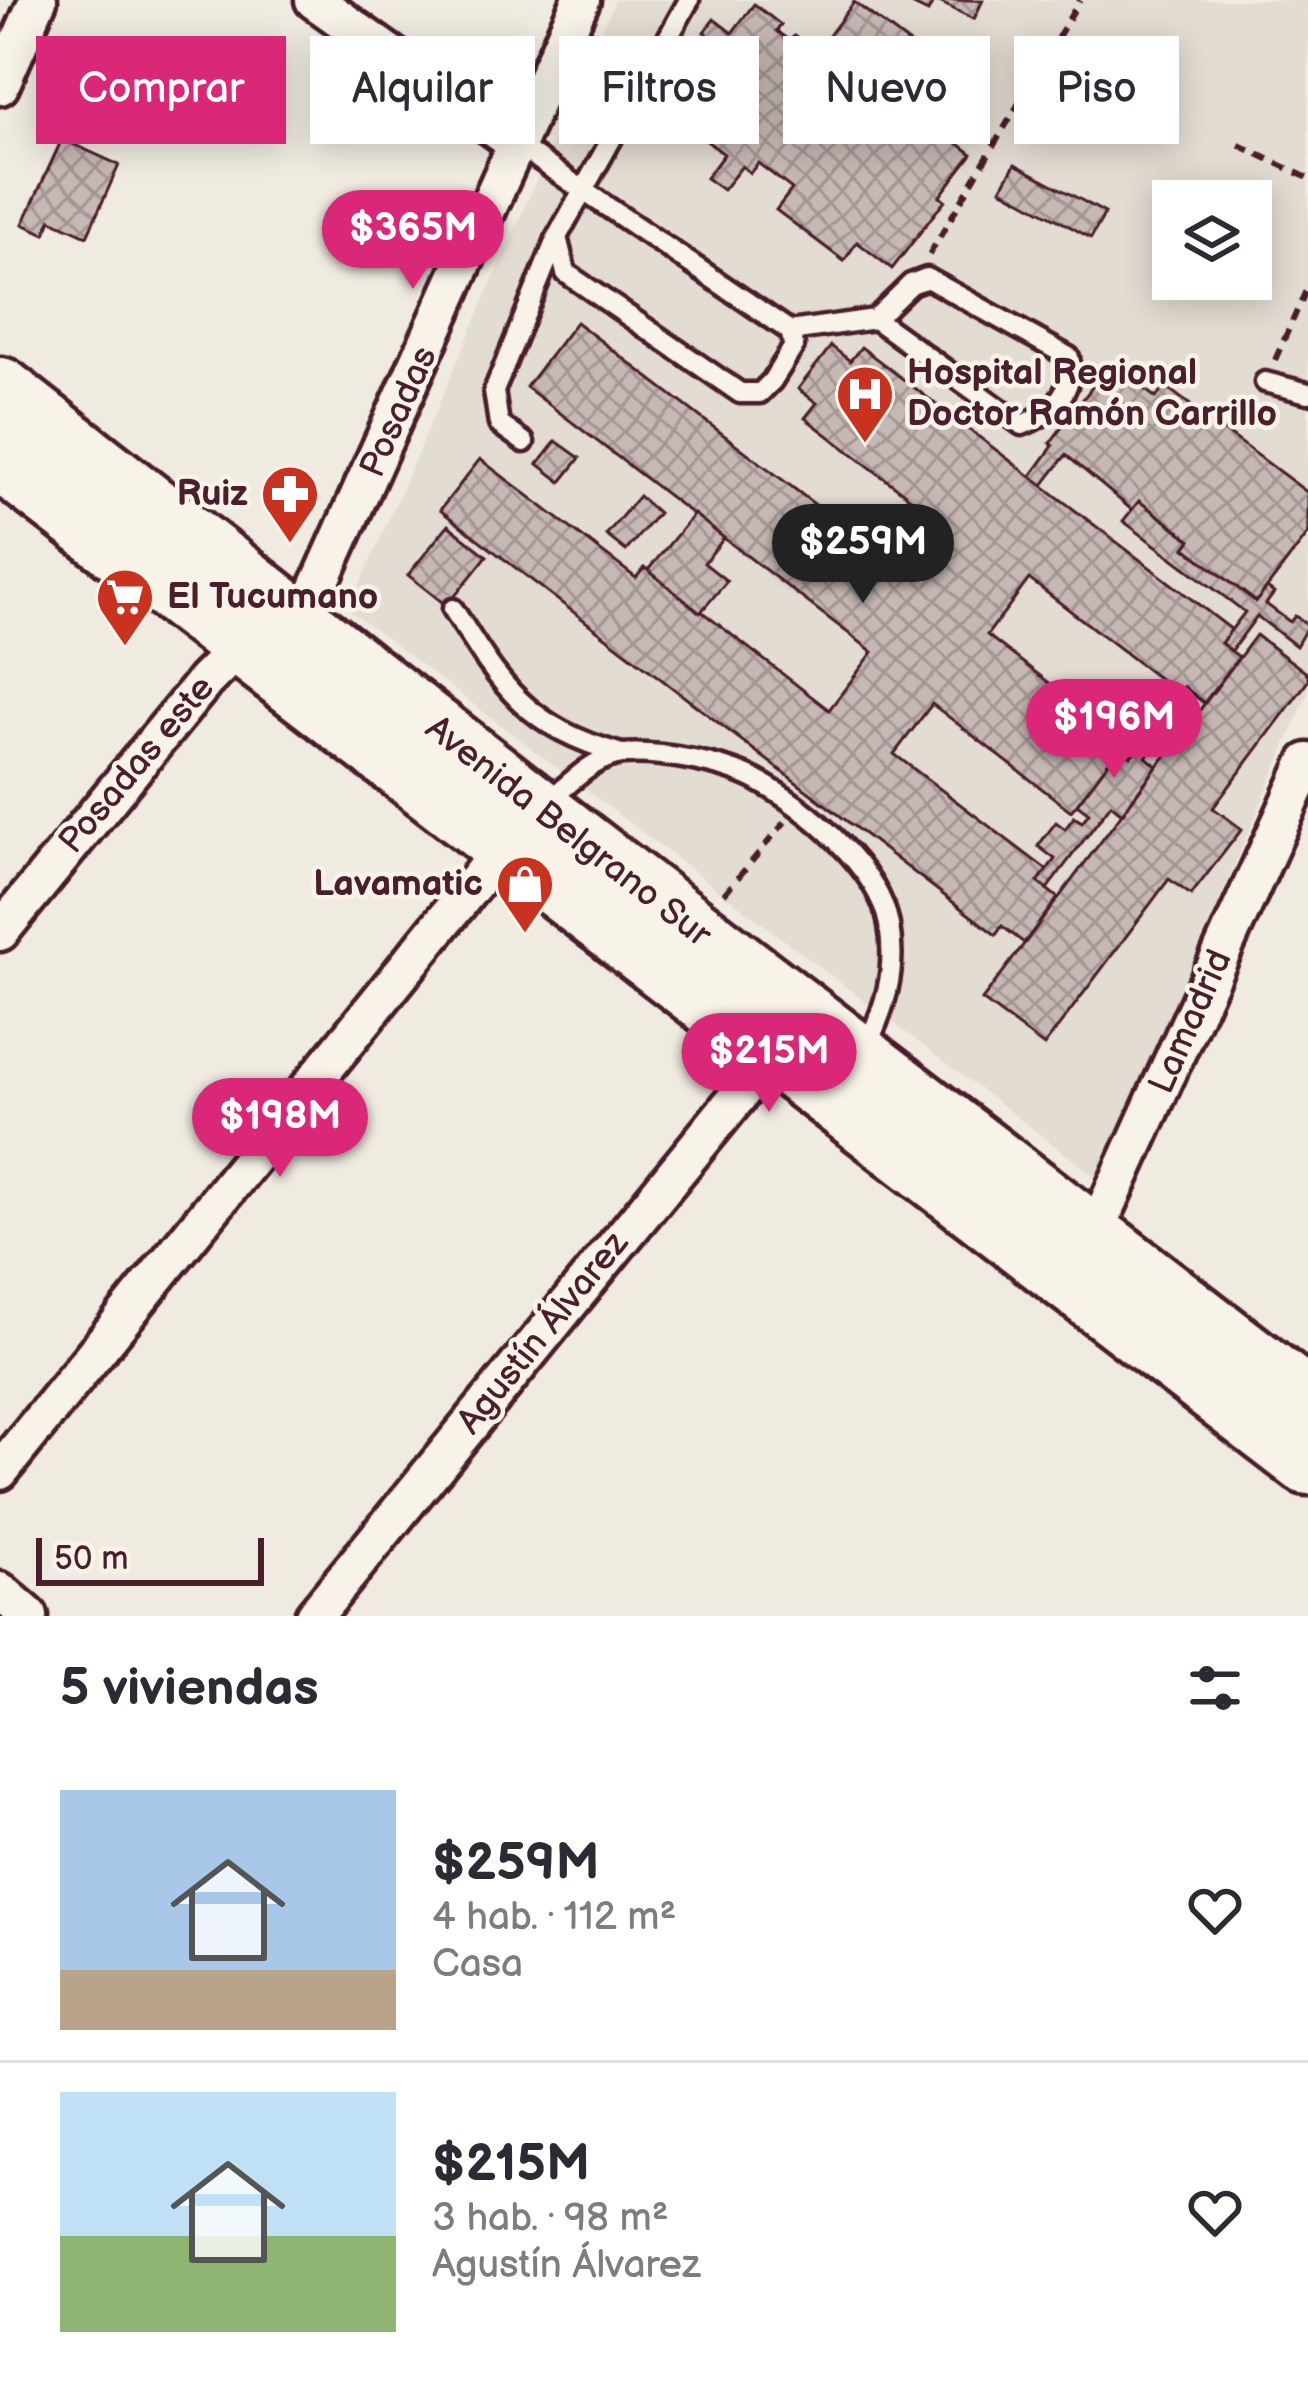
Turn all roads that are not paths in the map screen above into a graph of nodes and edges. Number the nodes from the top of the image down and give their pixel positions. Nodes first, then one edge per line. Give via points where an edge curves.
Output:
1 (38, 0) edge
2 (314, 0) edge
3 (581, 0) edge
4 (689, 0) edge
5 (0, 86) edge
6 (518, 145) junction
7 (581, 189) junction
8 (557, 237) junction
9 (875, 319) junction
10 (790, 331) junction
11 (1265, 382) road end
12 (0, 391) edge
13 (1308, 393) edge
14 (524, 442) dead end
15 (0, 456) edge
16 (452, 609) dead end
17 (267, 630) junction
18 (621, 754) junction
19 (1308, 762) edge
20 (520, 827) junction
21 (0, 932) edge
22 (774, 1052) junction
23 (861, 1058) junction
24 (1082, 1259) junction
25 (1308, 1404) edge
26 (1308, 1461) edge
27 (0, 1471) edge
28 (0, 1591) edge
29 (28, 1616) edge
30 (314, 1616) edge

1 - 5 street
2 - 6 street
3 - 6 street, Posadas
4 - 7 lane
6 - 7 lane
6 - 17 street, Posadas via 328,572 315,594
7 - 8 lane
7 - 10 lane
8 - 10 lane via 566,273 740,392 760,392 772,381 794,346
8 - 14 lane via 494,392 499,424
9 - 9 lane via 927,278 1069,357 1072,376 1043,417 1022,425
9 - 10 lane
11 - 13 lane
12 - 17 highway, Avenida Belgrano Sur
15 - 17 highway, Avenida Belgrano Sur
16 - 18 lane via 526,708 570,739
17 - 20 highway, Avenida Belgrano Sur
17 - 21 street, Posadas este via 205,681
18 - 20 lane via 591,764
18 - 23 lane via 691,759 754,779 825,830 868,874 889,921 893,966
19 - 24 street, Lamadrid
20 - 22 highway, Avenida Belgrano Sur
20 - 23 highway, Avenida Belgrano Sur via 695,930
20 - 27 street
22 - 24 highway, Avenida Belgrano Sur
22 - 30 street, Agustín Álvarez
23 - 24 highway, Avenida Belgrano Sur
24 - 25 highway, Avenida Belgrano Sur
24 - 26 highway, Avenida Belgrano Sur
28 - 29 street

